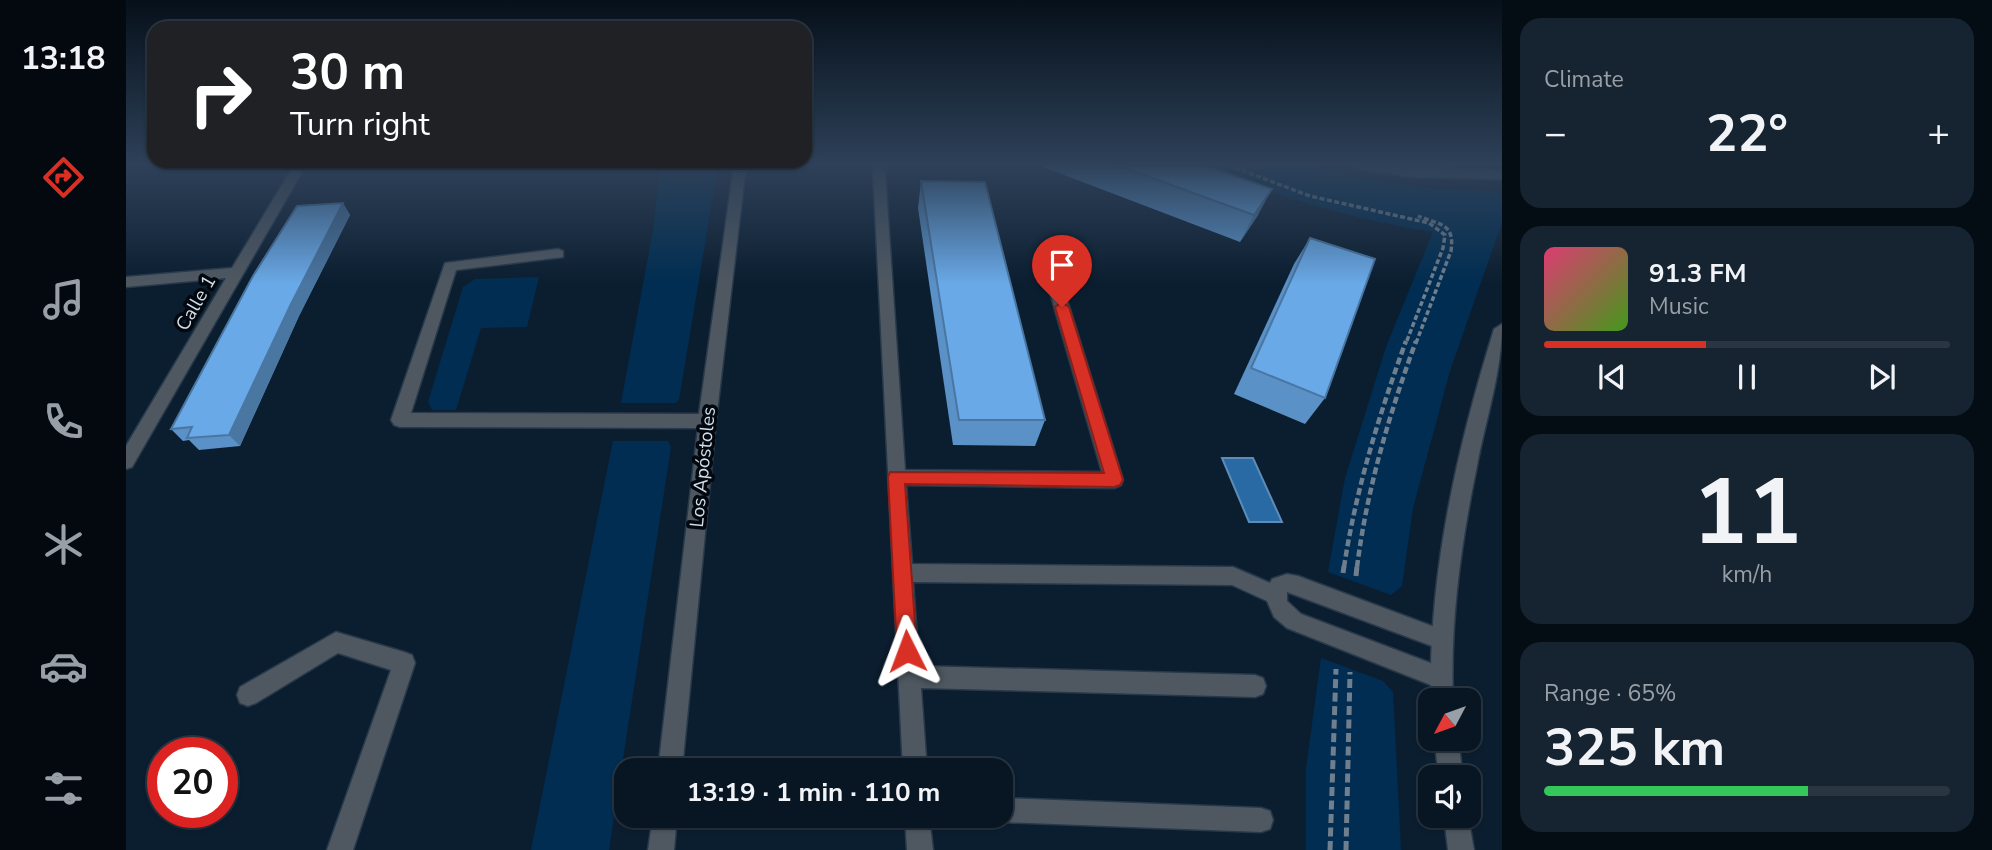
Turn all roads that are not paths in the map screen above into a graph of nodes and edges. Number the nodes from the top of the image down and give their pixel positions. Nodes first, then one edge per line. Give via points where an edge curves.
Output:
1 (277, 205) edge
2 (735, 205) edge
3 (881, 205) edge
4 (558, 254) dead end
5 (1047, 258) dead end
6 (237, 272) junction
7 (126, 282) edge
8 (1502, 328) edge
9 (707, 421) junction
10 (133, 438) edge
11 (126, 462) edge
12 (896, 477) junction
13 (902, 573) junction
14 (1276, 595) junction
15 (1440, 639) junction
16 (909, 677) junction
17 (1441, 677) junction
18 (1255, 686) dead end
19 (1441, 688) edge
20 (248, 695) dead end
21 (671, 758) edge
22 (914, 758) edge
23 (1013, 810) edge
24 (1261, 820) dead end
25 (664, 828) edge
26 (919, 828) edge
27 (1458, 828) edge
28 (340, 850) edge
29 (661, 850) edge
30 (920, 850) edge
31 (1461, 850) edge

1 - 6 street, Calle 1
2 - 9 street, Los Apóstoles
3 - 12 street
4 - 9 street via 450,266 400,420
5 - 12 street via 1114,480
6 - 7 street
6 - 10 street, Calle 1
8 - 15 street via 1484,385 1446,573
9 - 21 street, Los Apóstoles
10 - 11 street, Calle 1
12 - 13 street
13 - 14 street via 1233,576
13 - 16 street
14 - 15 street via 1279,586 1287,583
14 - 17 street via 1277,605 1294,621
15 - 17 street
16 - 18 street
16 - 22 street
17 - 19 street
20 - 28 street via 336,642 404,663
23 - 24 street
25 - 29 street
26 - 30 street
27 - 31 street

